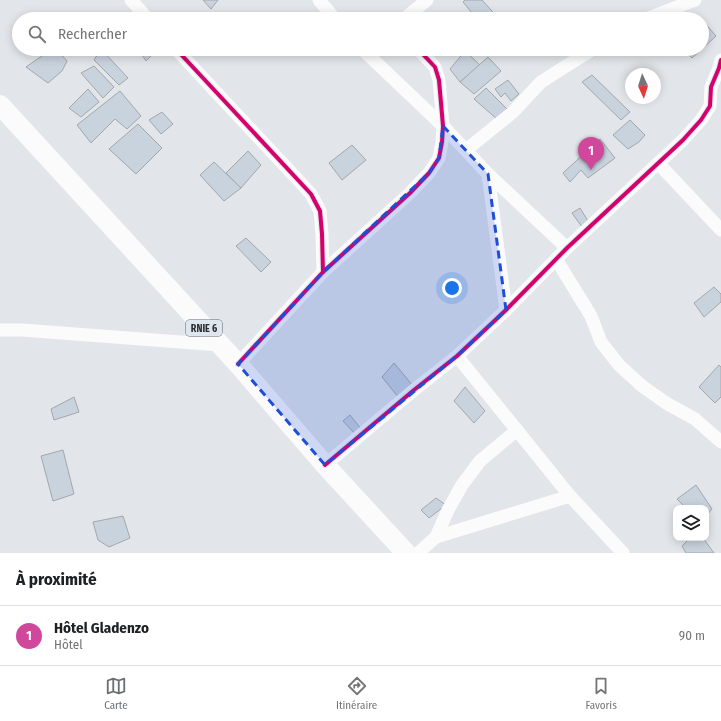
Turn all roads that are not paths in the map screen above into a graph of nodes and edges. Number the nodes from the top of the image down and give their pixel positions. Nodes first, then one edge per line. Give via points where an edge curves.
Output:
1 (131, 0) edge
2 (319, 0) edge
3 (427, 0) edge
4 (695, 0) edge
5 (142, 12) edge
6 (329, 12) edge
7 (412, 12) edge
8 (664, 12) edge
9 (183, 56) edge
10 (371, 56) edge
11 (424, 56) edge
12 (582, 56) edge
13 (721, 60) edge
14 (0, 105) edge
15 (443, 126) junction
16 (466, 150) junction
17 (658, 163) junction
18 (488, 174) junction
19 (721, 230) edge
20 (567, 248) junction
21 (556, 259) junction
22 (323, 272) junction
23 (506, 310) junction
24 (0, 330) edge
25 (220, 345) junction
26 (457, 356) junction
27 (238, 364) junction
28 (517, 430) junction
29 (721, 442) edge
30 (325, 465) junction
31 (570, 496) junction
32 (436, 537) junction
33 (406, 553) edge
34 (418, 553) edge
35 (623, 553) edge

1 - 5 street
2 - 6 street
3 - 7 street
4 - 8 street
9 - 22 street via 311,194 320,211
10 - 15 street
11 - 15 street via 434,67 440,80
12 - 16 street via 541,82 513,112
13 - 17 street via 711,87 710,106 683,140
14 - 25 main road, RNIE 6
15 - 16 street
15 - 22 street via 439,158 429,173
16 - 18 street
17 - 19 street
17 - 20 street
18 - 20 street
18 - 23 street
20 - 21 street
21 - 23 street
21 - 29 street via 591,316 601,342 619,365 642,386 695,419
22 - 27 street
23 - 26 street
24 - 25 street
25 - 27 main road, RNIE 6
26 - 28 street
26 - 30 street
27 - 30 main road, RNIE 6
28 - 31 street
28 - 32 street via 480,461 462,485
30 - 33 main road, RNIE 6
31 - 32 street
31 - 35 street
32 - 34 street

